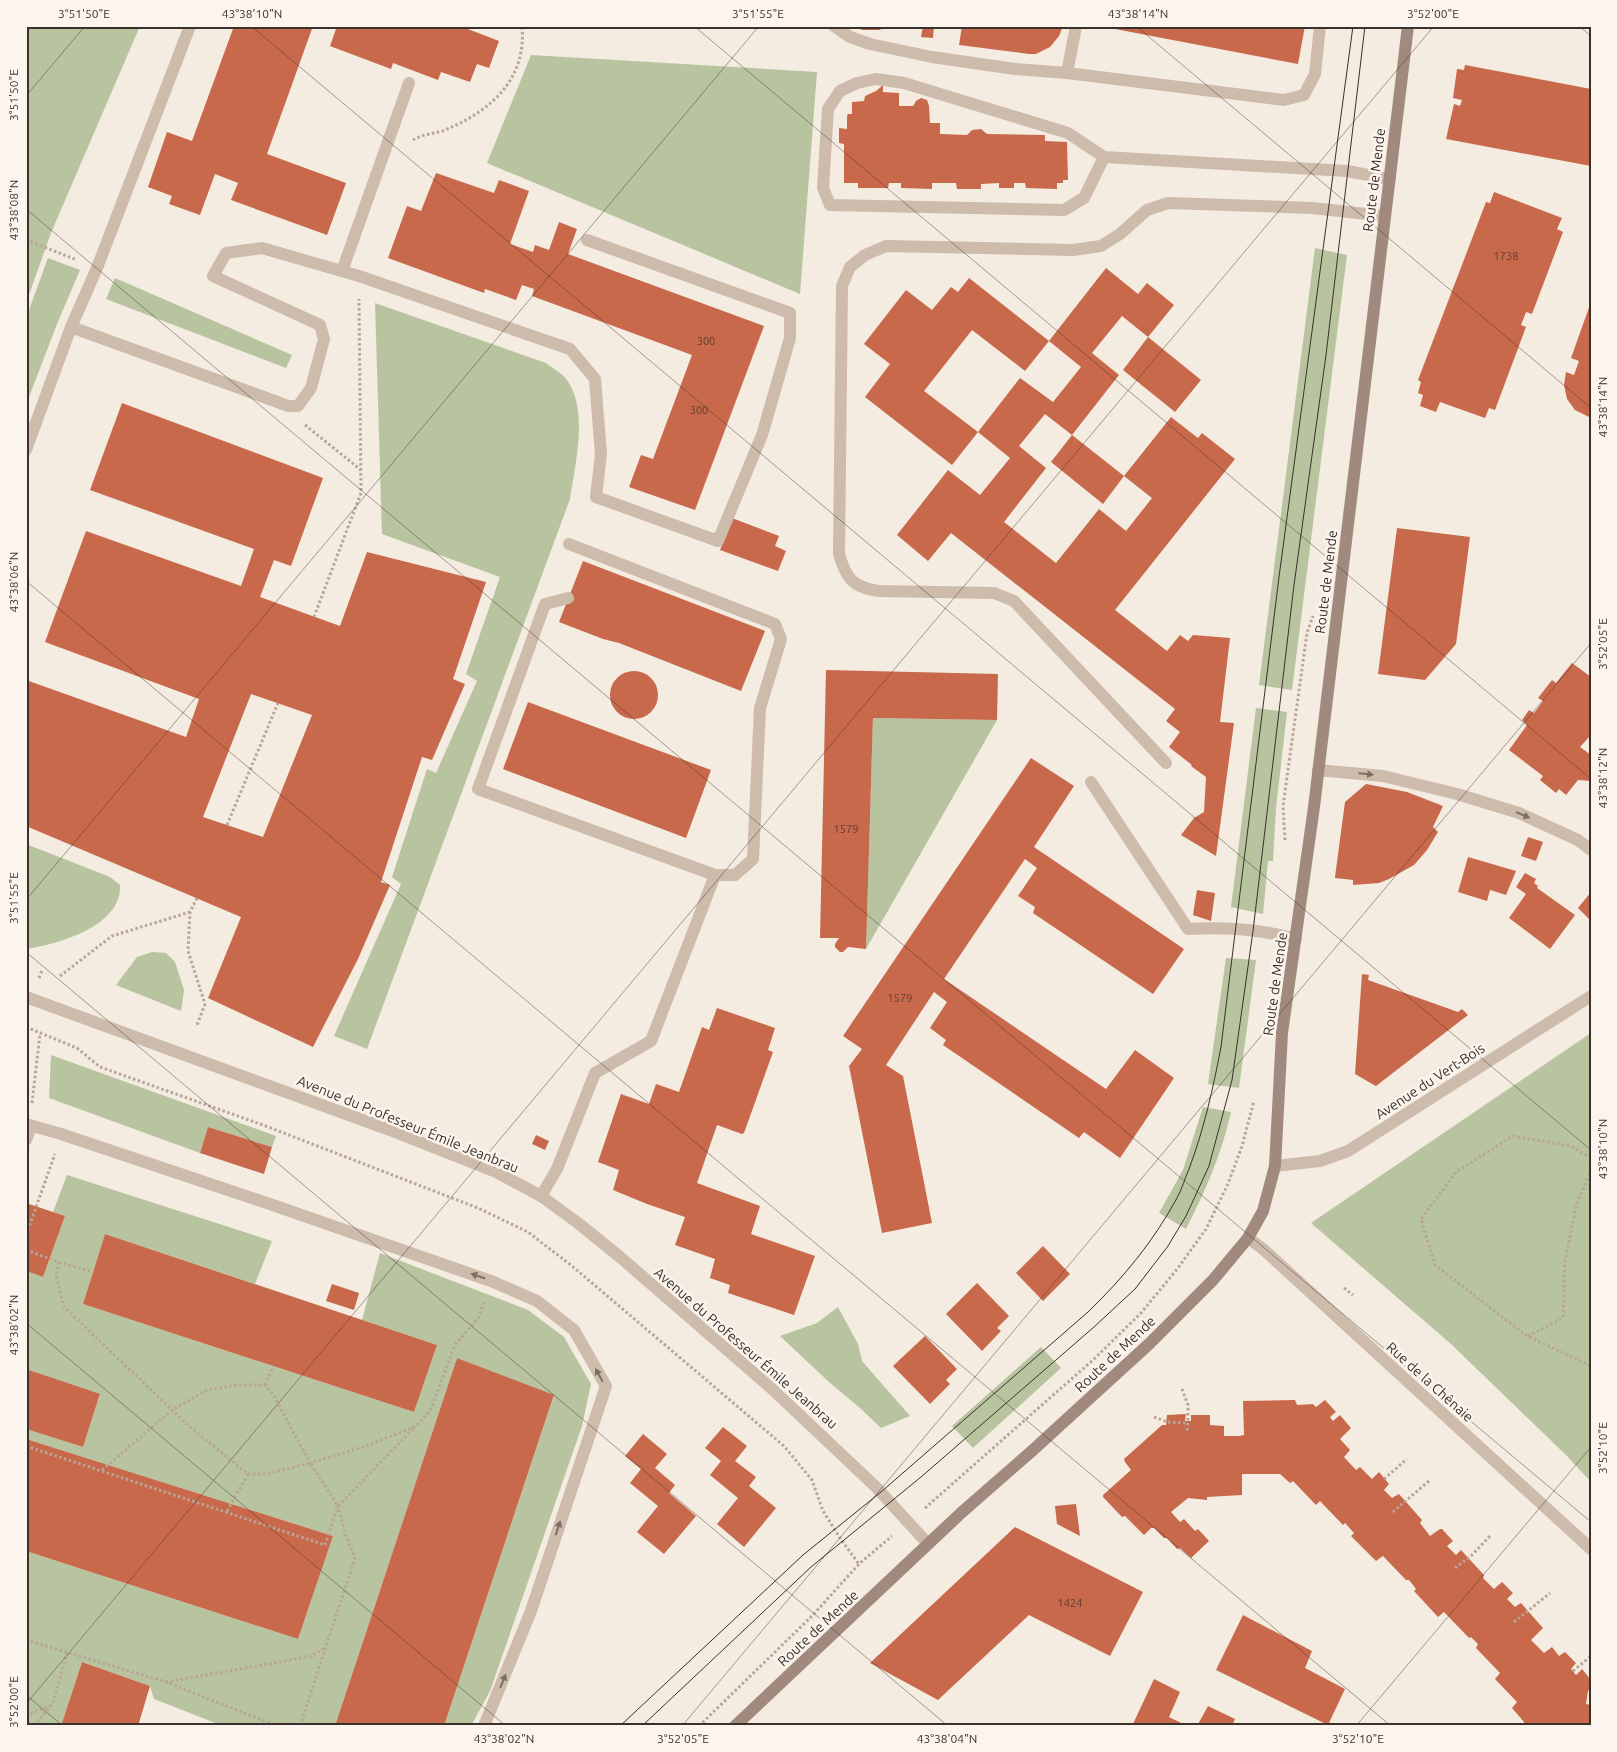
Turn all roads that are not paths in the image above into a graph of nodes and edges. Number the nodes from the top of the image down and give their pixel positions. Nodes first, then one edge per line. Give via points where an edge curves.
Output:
1 (190, 26) edge
2 (834, 26) edge
3 (1076, 26) edge
4 (1320, 26) edge
5 (1408, 26) edge
6 (1067, 73) junction
7 (409, 83) dead end
8 (1104, 157) junction
9 (1390, 179) junction
10 (1385, 216) junction
11 (587, 240) dead end
12 (342, 271) junction
13 (71, 327) junction
14 (26, 450) edge
15 (568, 544) dead end
16 (568, 598) dead end
17 (1166, 763) dead end
18 (1318, 770) junction
19 (1091, 782) dead end
20 (1591, 850) edge
21 (715, 875) junction
22 (1296, 939) junction
23 (1591, 996) edge
24 (26, 997) edge
25 (28, 1125) edge
26 (26, 1140) edge
27 (1275, 1166) junction
28 (541, 1196) junction
29 (1248, 1238) junction
30 (928, 1544) junction
31 (1591, 1549) edge
32 (484, 1726) edge
33 (735, 1726) edge

1 - 13 street
2 - 6 street via 850,37 870,44 932,57
3 - 6 street
4 - 6 street via 1315,74 1304,95 1284,100
5 - 9 main road, Route de Mende
7 - 12 street
8 - 8 street via 1084,198 1064,210 830,205 823,188 828,109 840,91 857,82 876,78 904,83 1068,132
8 - 9 street via 1347,172
9 - 10 main road, Route de Mende
10 - 17 street via 1312,208 1168,203 1147,210 1101,246 1073,250 886,246 864,255 847,273 842,286 839,554 851,582 863,589 878,591 994,593 1014,601
10 - 18 main road, Route de Mende
11 - 12 street via 790,313 790,338 762,435 718,541 596,497 601,454 594,380 570,349
12 - 13 street via 262,248 226,253 214,276 320,325 324,339 311,388 298,406 288,406
13 - 14 street
15 - 21 street via 775,624 781,640 760,708 753,859 735,875
16 - 21 street via 545,604 478,789
18 -> 20 street via 1383,776 1457,794 1519,813 1578,840
18 - 22 main road, Route de Mende
19 - 22 street via 1188,929 1237,929
21 - 28 street via 651,1041 595,1073 557,1169
22 - 27 main road, Route de Mende via 1282,1033
23 - 27 street, Avenue du Vert-Bois via 1348,1151 1320,1161
24 - 28 street, Avenue du Professeur Émile Jeanbrau via 390,1130 496,1172
25 - 26 street
32 -> 25 street via 530,1612 606,1386 574,1330 537,1301 491,1281
27 - 29 main road, Route de Mende via 1263,1211
28 - 30 street, Avenue du Professeur Émile Jeanbrau via 620,1257 771,1388 871,1482
29 - 30 main road, Route de Mende via 1213,1280 1149,1344
29 - 31 street, Rue de la Chênaie
30 - 33 main road, Route de Mende

